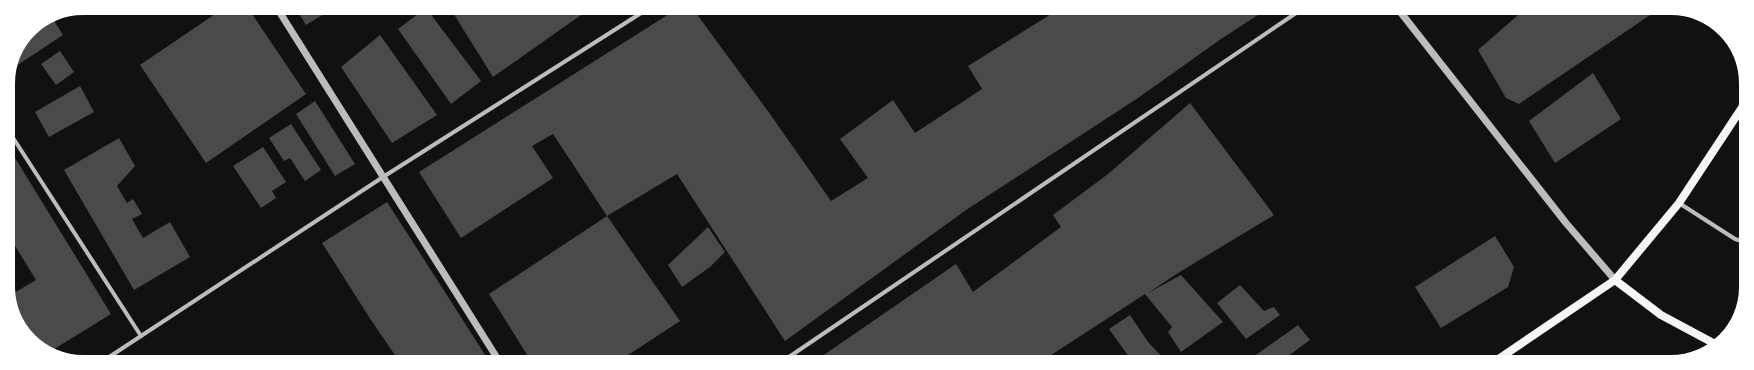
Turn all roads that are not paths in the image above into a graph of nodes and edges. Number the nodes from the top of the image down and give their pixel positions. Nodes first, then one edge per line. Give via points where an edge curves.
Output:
1 (281, 15) edge
2 (638, 15) edge
3 (1293, 15) edge
4 (1403, 15) edge
5 (1739, 111) edge
6 (15, 141) edge
7 (383, 177) junction
8 (1679, 203) junction
9 (1739, 240) edge
10 (1615, 280) junction
11 (141, 336) junction
12 (1711, 342) edge
13 (112, 355) edge
14 (494, 355) edge
15 (792, 355) edge
16 (1504, 355) edge

1 - 7 street
2 - 7 street
3 - 15 street
4 - 10 street via 1566,223
5 - 8 main road
6 - 11 street
7 - 11 street
7 - 14 street
8 - 9 street
8 - 10 main road
10 - 12 main road via 1661,315
10 - 16 main road
11 - 13 street

